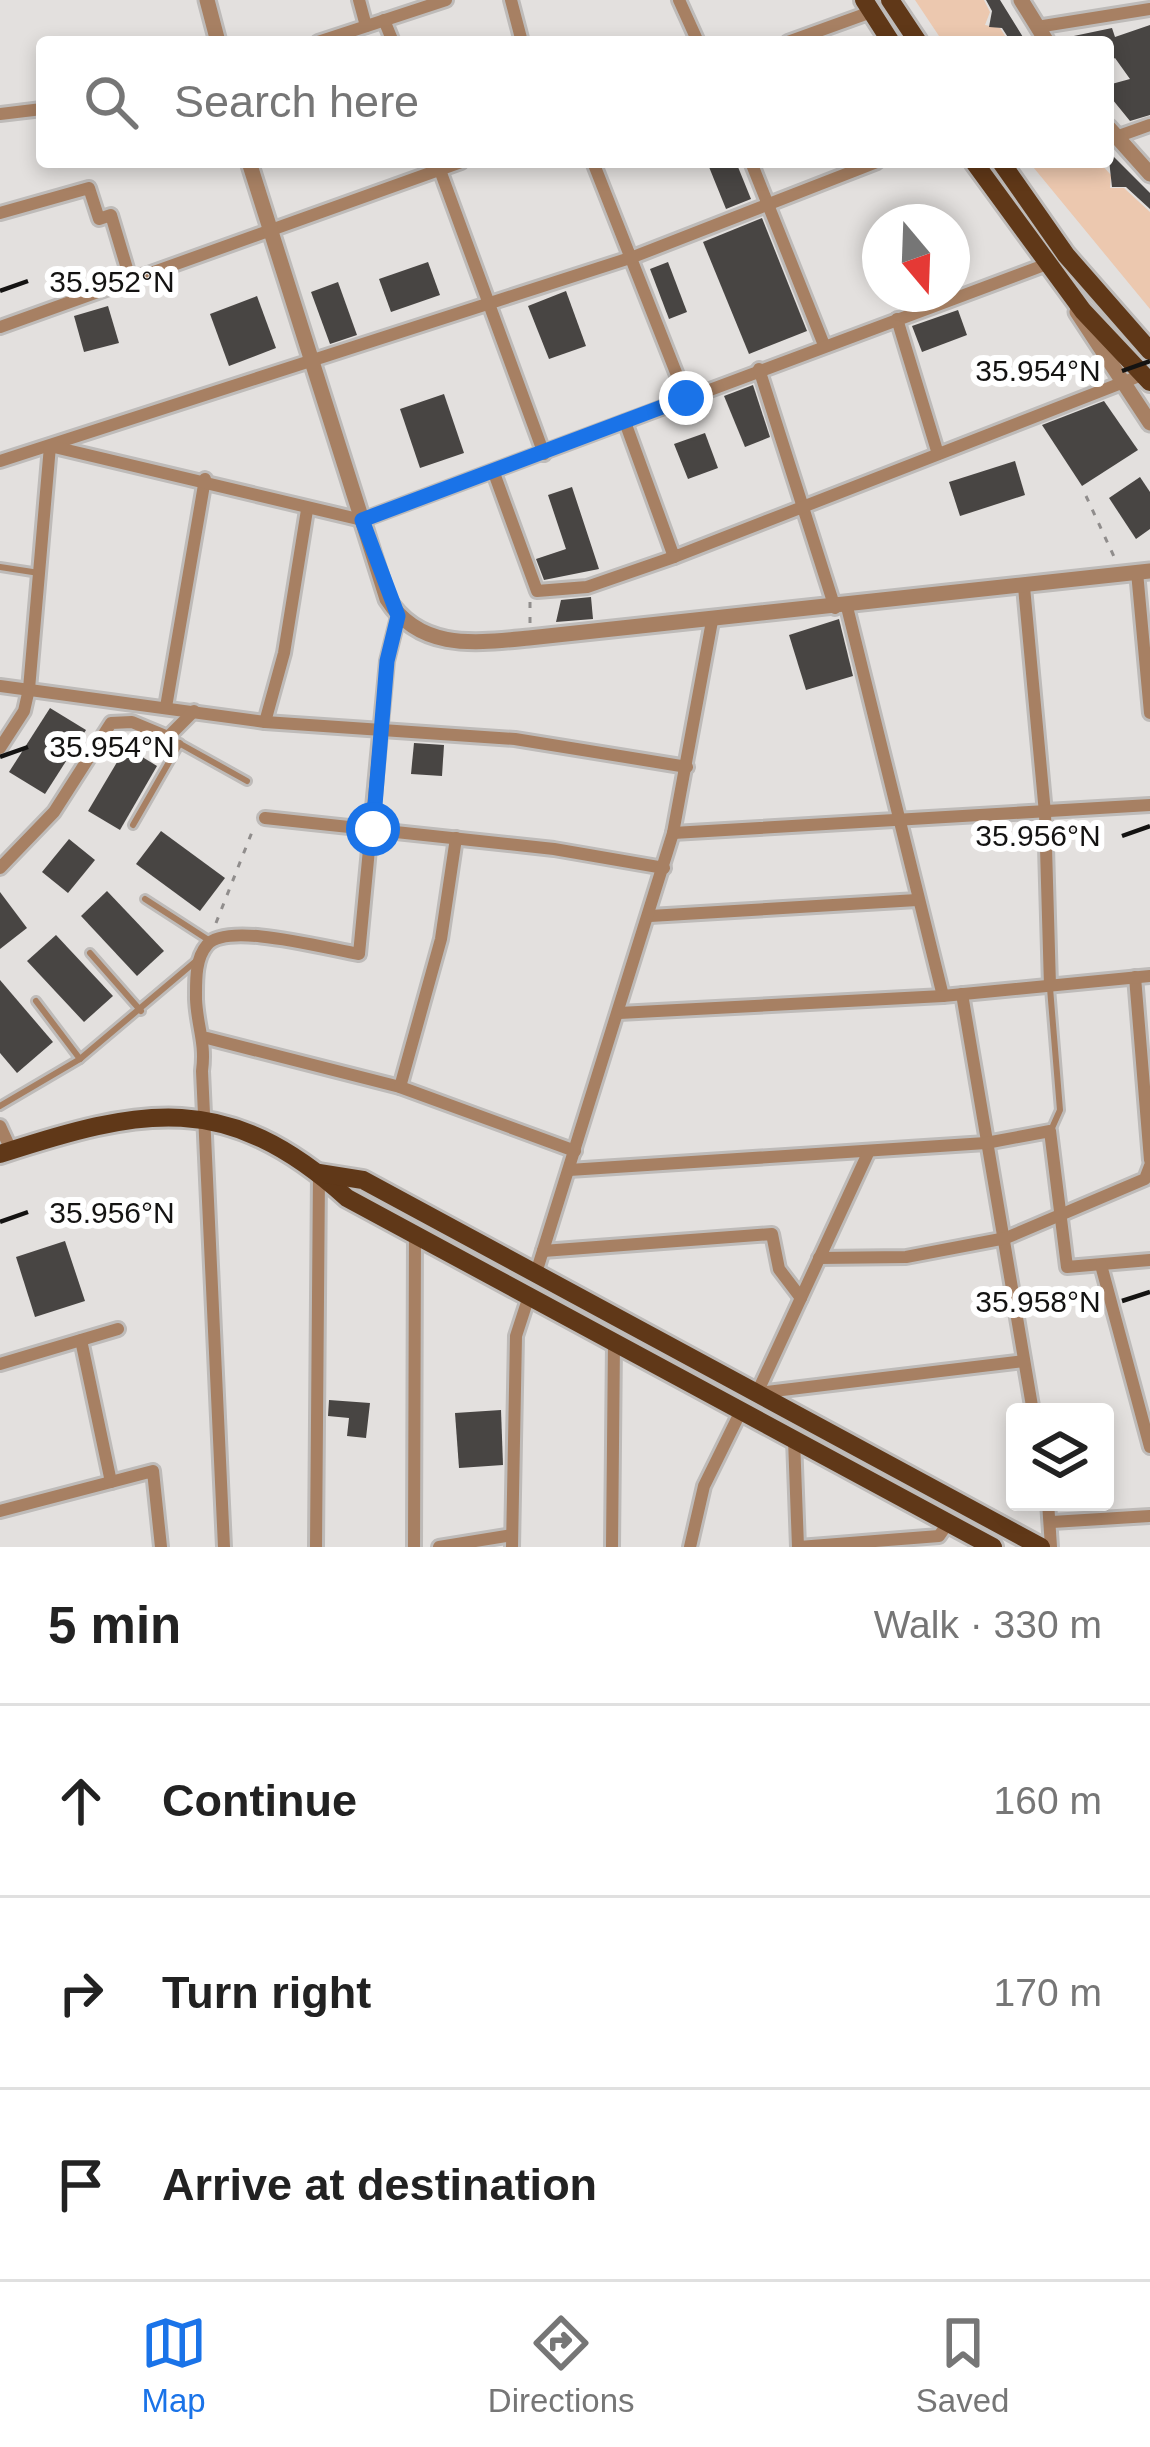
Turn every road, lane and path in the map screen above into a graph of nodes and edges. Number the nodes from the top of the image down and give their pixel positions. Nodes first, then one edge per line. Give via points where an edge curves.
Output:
1 (206, 0) edge
2 (358, 0) edge
3 (446, 0) edge
4 (511, 0) edge
5 (679, 0) edge
6 (890, 0) edge
7 (1021, 0) edge
8 (868, 6) edge
9 (1150, 9) edge
10 (385, 20) junction
11 (366, 26) junction
12 (1042, 35) edge
13 (216, 36) edge
14 (336, 36) edge
15 (391, 36) edge
16 (520, 36) edge
17 (695, 36) edge
18 (801, 36) edge
19 (887, 36) edge
20 (914, 36) edge
21 (36, 110) edge
22 (0, 114) edge
23 (1150, 125) edge
24 (1114, 132) edge
25 (1114, 134) edge
26 (251, 168) edge
27 (434, 168) edge
28 (440, 168) edge
29 (596, 168) edge
30 (754, 168) edge
31 (860, 168) edge
32 (978, 168) edge
33 (1005, 168) edge
34 (1150, 175) edge
35 (769, 201) junction
36 (0, 212) edge
37 (268, 235) junction
38 (633, 257) junction
39 (1047, 264) junction
40 (131, 282) junction
41 (489, 304) junction
42 (897, 319) junction
43 (0, 327) edge
44 (824, 345) junction
45 (1150, 351) edge
46 (310, 363) junction
47 (759, 369) junction
48 (1146, 379) edge
49 (1121, 383) junction
50 (686, 398) junction
51 (625, 422) junction
52 (1150, 423) edge
53 (50, 446) junction
54 (544, 454) junction
55 (938, 454) junction
56 (0, 461) edge
57 (494, 473) junction
58 (205, 479) junction
59 (1086, 496) dead end
60 (803, 505) junction
61 (307, 510) junction
62 (362, 520) junction
63 (674, 557) junction
64 (0, 567) edge
65 (1136, 572) edge
66 (39, 573) junction
67 (1024, 587) junction
68 (537, 590) junction
69 (841, 608) junction
70 (398, 616) junction
71 (712, 621) junction
72 (529, 638) junction
73 (0, 686) edge
74 (28, 689) junction
75 (166, 707) junction
76 (194, 711) junction
77 (1150, 713) edge
78 (265, 722) junction
79 (384, 732) junction
80 (174, 740) junction
81 (0, 748) edge
82 (687, 767) junction
83 (247, 781) dead end
84 (1150, 805) edge
85 (1045, 813) junction
86 (265, 818) joint
87 (898, 824) junction
88 (133, 825) dead end
89 (373, 829) junction
90 (673, 833) junction
91 (456, 838) junction
92 (0, 868) edge
93 (664, 868) junction
94 (145, 899) dead end
95 (917, 900) junction
96 (650, 916) junction
97 (209, 941) junction
98 (91, 953) dead end
99 (198, 959) junction
100 (1150, 976) edge
101 (1135, 977) junction
102 (1050, 986) junction
103 (962, 994) junction
104 (943, 996) junction
105 (36, 1001) dead end
106 (141, 1011) junction
107 (619, 1013) junction
108 (207, 1038) junction
109 (80, 1059) junction
110 (400, 1087) junction
111 (0, 1106) edge
112 (204, 1118) junction
113 (0, 1126) edge
114 (1050, 1132) junction
115 (986, 1143) junction
116 (575, 1151) junction
117 (869, 1151) junction
118 (5, 1152) edge
119 (1150, 1163) edge
120 (569, 1170) junction
121 (319, 1173) junction
122 (1060, 1215) junction
123 (416, 1235) junction
124 (1006, 1238) junction
125 (543, 1251) junction
126 (819, 1258) junction
127 (1150, 1261) edge
128 (1101, 1265) junction
129 (536, 1274) junction
130 (529, 1296) junction
131 (801, 1298) junction
132 (118, 1329) dead end
133 (81, 1340) junction
134 (614, 1342) junction
135 (1024, 1361) junction
136 (0, 1364) edge
137 (1150, 1369) edge
138 (1131, 1371) junction
139 (757, 1393) junction
140 (1031, 1403) edge
141 (741, 1411) junction
142 (794, 1439) junction
143 (1150, 1448) edge
144 (111, 1482) junction
145 (0, 1511) edge
146 (1050, 1511) edge
147 (1150, 1516) edge
148 (948, 1522) junction
149 (1052, 1522) junction
150 (512, 1541) edge
151 (893, 1543) edge
152 (161, 1547) edge
153 (224, 1547) edge
154 (316, 1547) edge
155 (414, 1547) edge
156 (439, 1547) edge
157 (613, 1547) edge
158 (690, 1547) edge
159 (799, 1547) edge
160 (993, 1547) edge
161 (1041, 1547) edge
162 (1051, 1547) edge

1 - 13 street
2 - 11 street
3 - 10 street
4 - 16 street
5 - 17 street
6 - 20 main road
7 - 12 street
8 - 18 street
8 - 19 main road
9 - 12 street
10 - 11 street
10 - 15 street
11 - 14 street
21 - 22 street
23 - 24 street
25 - 34 street
26 - 37 street
27 - 37 street
28 - 41 street
29 - 38 street
30 - 35 street
31 - 35 street
32 - 39 main road
33 - 45 main road via 1066,255
35 - 38 street
35 - 44 street
36 - 40 street via 89,188 99,219 111,215
37 - 40 street
37 - 46 street
38 - 41 street
38 - 50 street
39 - 42 street
39 - 48 main road
39 - 49 street
40 - 43 street
41 - 46 street
41 - 54 street
42 - 44 street
42 - 55 street
44 - 47 street
46 - 53 street
46 - 62 street
47 - 50 street
47 - 60 street
48 - 49 street
49 - 52 street
49 - 55 street
50 - 51 street
51 - 54 street
51 - 63 street
53 - 56 street
53 - 58 street
53 - 66 street
54 - 57 street
55 - 60 street
57 - 62 street
57 - 68 street
58 - 61 street
58 - 75 street
59 - 65 path
60 - 63 street
60 - 69 street
61 - 62 street
61 - 78 street
62 - 70 street
63 - 68 street via 586,587
64 - 66 lane
65 - 67 street
65 - 77 street
66 - 74 street
67 - 69 street
67 - 85 street
68 - 72 path
69 - 71 street
69 - 87 street
70 - 72 street via 440,640
70 - 79 street
71 - 72 street
71 - 82 street
73 - 74 street
74 - 75 street
74 - 81 street
75 - 76 street
76 - 78 street
76 - 80 street
78 - 79 street
79 - 82 street via 515,739
79 - 89 street
80 - 83 lane
80 - 88 lane
80 - 92 street via 132,722 111,723 54,812
82 - 90 street
84 - 85 street
85 - 87 street
85 - 102 street
86 - 89 street
86 - 97 path via 253,828
87 - 90 street
87 - 95 street
89 - 91 street
89 - 97 street via 359,954 231,933
90 - 93 street
91 - 93 street
91 - 110 street via 441,940
93 - 96 street
94 - 97 lane
95 - 96 street
95 - 104 street
96 - 107 street
97 - 99 street
98 - 106 lane
99 - 106 lane
99 - 108 street via 196,1002
100 - 101 street
101 - 102 street
101 - 119 street
102 - 103 street
102 - 114 lane via 1060,1110
103 - 104 street
103 - 115 street
104 - 107 street
105 - 109 lane
106 - 109 lane
107 - 116 street
108 - 110 street
108 - 112 street
109 - 111 lane
110 - 116 street
112 - 118 main road via 112,1118
112 - 121 main road
112 - 153 street
113 - 118 street
114 - 115 street
114 - 122 street
115 - 117 street
115 - 124 street
116 - 120 street
117 - 120 street
117 - 126 street
119 - 122 street via 1145,1179
120 - 125 street
121 - 123 main road
121 - 129 main road via 363,1180
121 - 154 street
122 - 124 street
122 - 128 street via 1067,1267
123 - 130 main road
123 - 155 street
124 - 126 street via 906,1257
124 - 135 street
125 - 129 street
125 - 131 street via 772,1234 778,1270
126 - 131 street
127 - 128 street
128 - 138 street
129 - 139 main road
130 - 134 main road
130 - 150 street via 516,1336
131 - 139 street
132 - 133 street
133 - 136 street
133 - 144 street
134 - 141 main road
134 - 157 street
135 - 139 street
135 - 140 street
137 - 138 street
138 - 143 street
139 - 161 main road
141 - 142 main road
141 - 158 street via 704,1486
142 - 148 main road
142 - 159 street
144 - 145 street
144 - 152 street via 153,1471
146 - 149 street
147 - 149 street
148 - 151 street via 939,1536
148 - 160 main road
149 - 162 street
150 - 156 street
151 - 159 street

